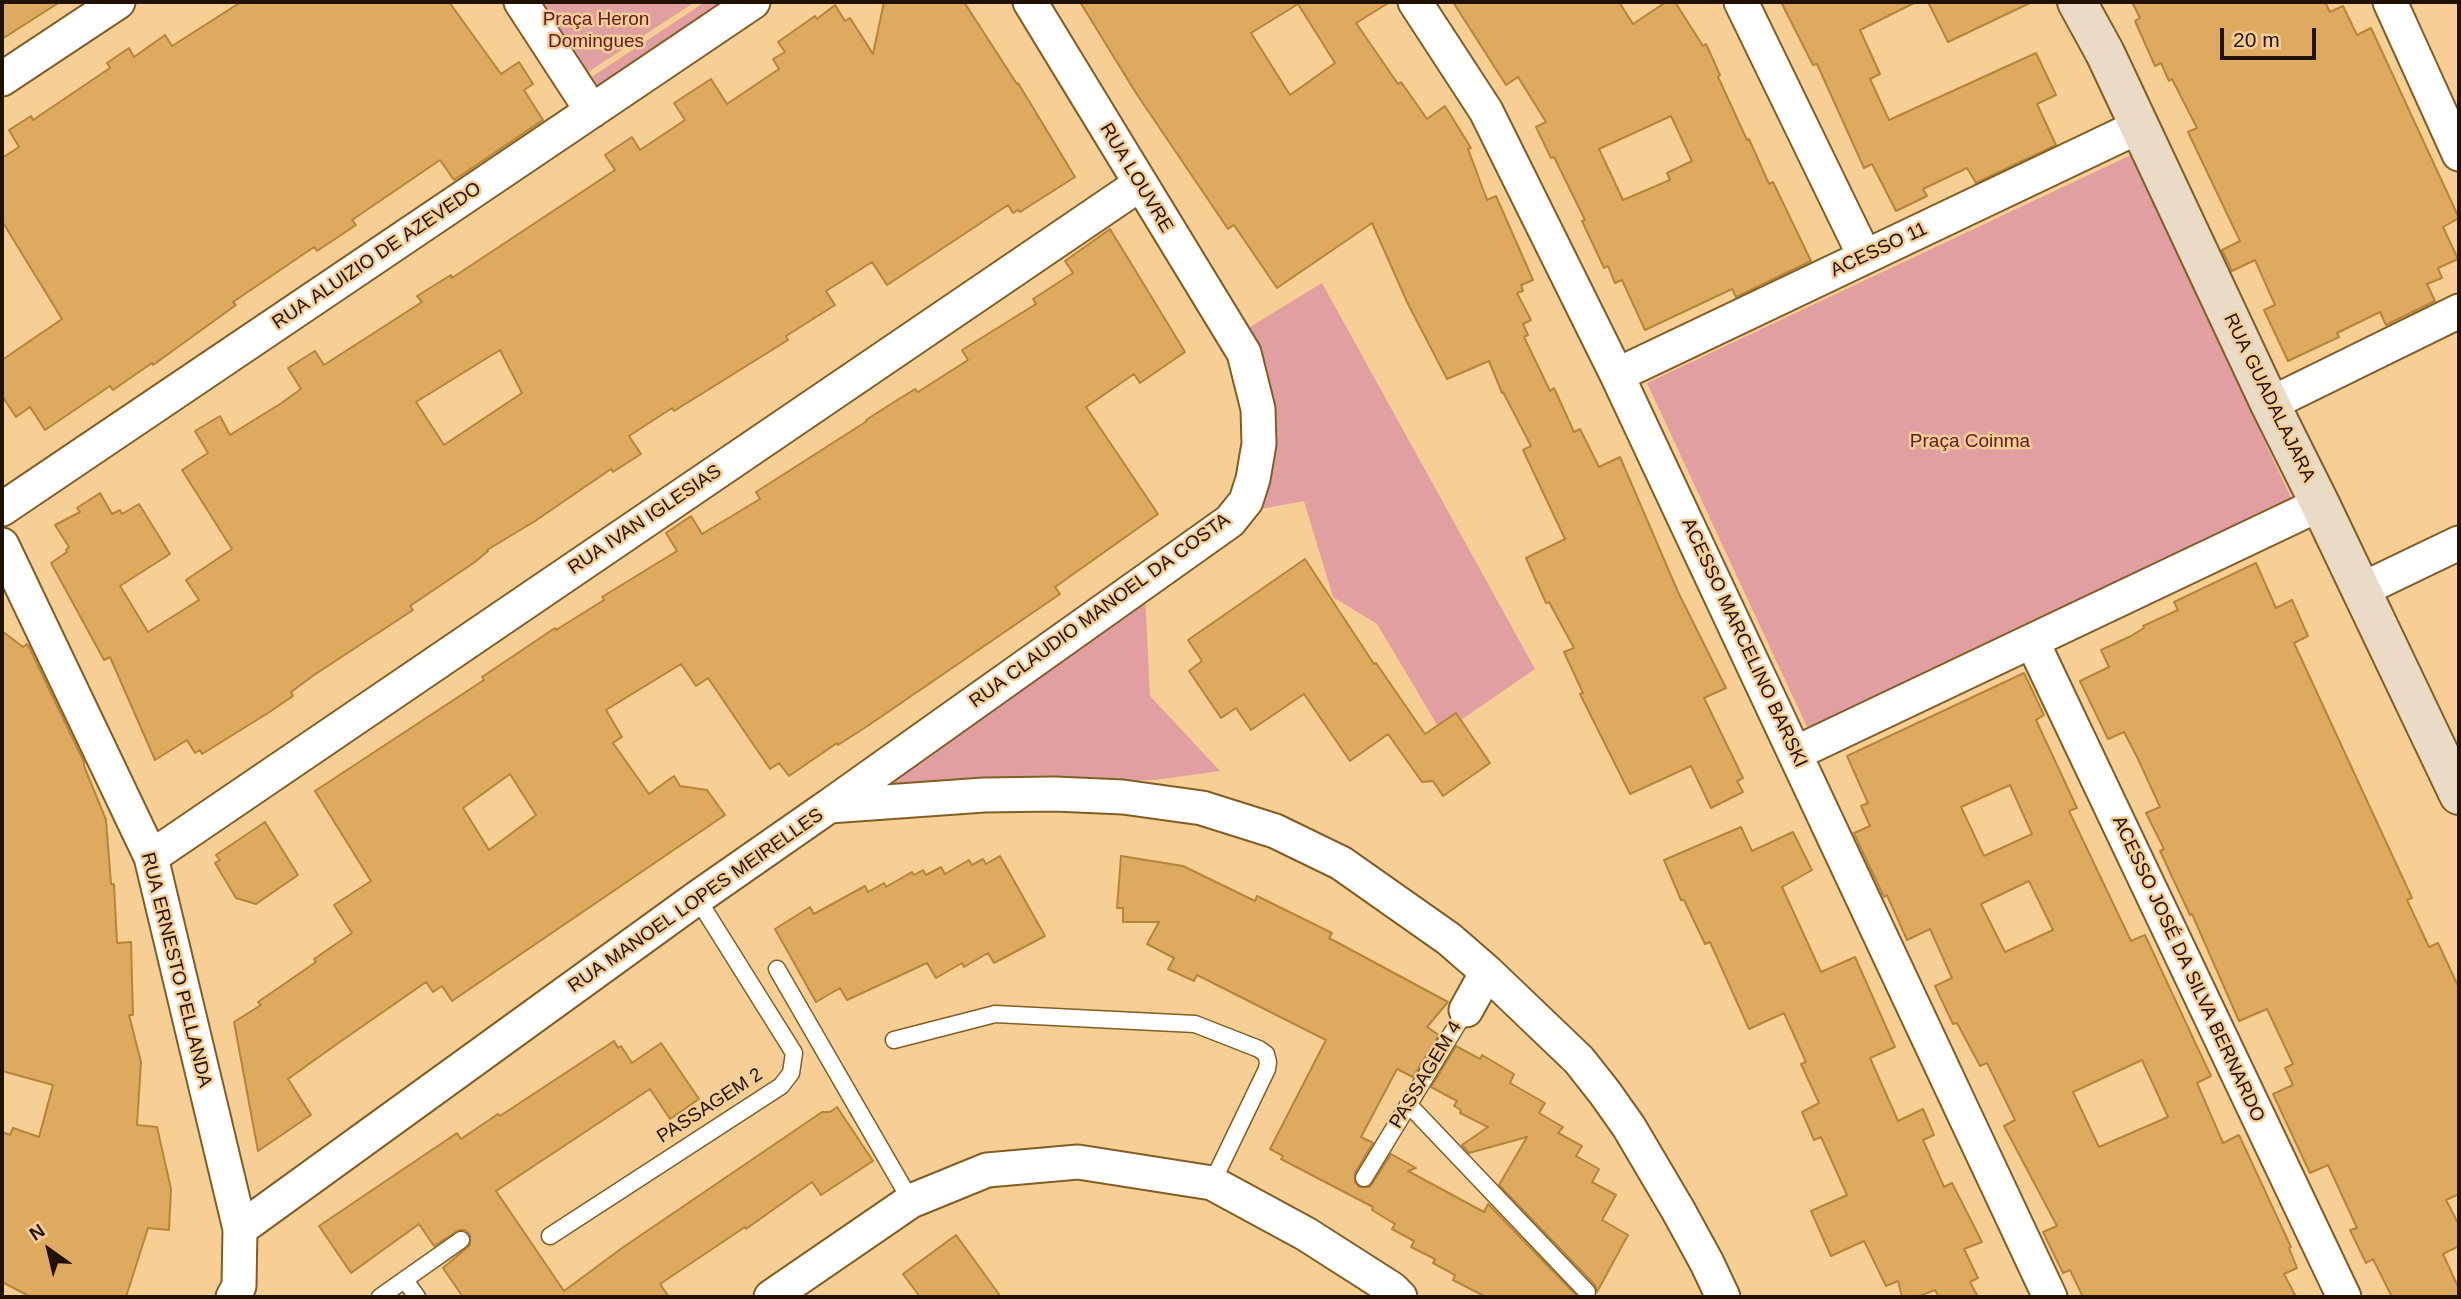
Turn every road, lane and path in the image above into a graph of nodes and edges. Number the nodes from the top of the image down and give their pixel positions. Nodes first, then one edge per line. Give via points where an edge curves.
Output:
1 (118, 2) edge
2 (521, 2) edge
3 (753, 2) edge
4 (1030, 2) edge
5 (1415, 2) edge
6 (1741, 2) edge
7 (2077, 2) edge
8 (2390, 2) edge
9 (2, 79) edge
10 (592, 111) junction
11 (2140, 126) junction
12 (2459, 154) edge
13 (1140, 184) junction
14 (1865, 257) junction
15 (2459, 311) edge
16 (1244, 353) joint
17 (1617, 375) junction
18 (2270, 404) junction
19 (2320, 504) junction
20 (2, 509) edge
21 (2459, 543) edge
22 (2, 545) edge
23 (2361, 590) junction
24 (2032, 641) junction
25 (1796, 753) junction
26 (2459, 795) edge
27 (829, 806) junction
28 (151, 857) junction
29 (697, 898) junction
30 (777, 968) dead end
31 (1487, 972) junction
32 (1466, 1010) joint
33 (894, 1040) dead end
34 (1409, 1105) junction
35 (1364, 1178) dead end
36 (1212, 1183) junction
37 (911, 1201) junction
38 (240, 1229) junction
39 (550, 1236) dead end
40 (461, 1240) dead end
41 (405, 1280) junction
42 (1587, 1292) dead end
43 (238, 1294) edge
44 (380, 1297) edge
45 (417, 1297) edge
46 (771, 1297) edge
47 (1400, 1297) edge
48 (1723, 1297) edge
49 (2050, 1297) edge
50 (2344, 1297) edge

1 - 9 street
2 - 10 street
3 - 10 street, RUA ALUIZIO DE AZEVEDO
4 - 13 street, RUA LOUVRE
5 - 17 street, ACESSO MARCELINO BARSKI via 1486,111
6 - 14 street
7 - 11 main road, RUA GUADALAJARA
8 - 12 street
10 - 20 street, RUA ALUIZIO DE AZEVEDO
11 - 14 street, ACESSO 11
11 - 18 main road, RUA GUADALAJARA
13 - 16 street, RUA LOUVRE
13 - 28 street, RUA IVAN IGLESIAS
14 - 17 street, ACESSO 11
15 - 18 street
16 - 27 street, RUA CLAUDIO MANOEL DA COSTA via 1258,409 1259,444 1246,501 1230,521
17 - 25 street, ACESSO MARCELINO BARSKI
18 - 19 main road, RUA GUADALAJARA
19 - 23 main road, RUA GUADALAJARA
19 - 24 street
21 - 23 street
22 - 28 street, RUA ERNESTO PELLANDA
23 - 26 main road, RUA GUADALAJARA
24 - 25 street
24 - 50 street, ACESSO JOSÉ DA SILVA BERNARDO
25 - 49 street, ACESSO MARCELINO BARSKI
27 - 29 street, RUA MANOEL LOPES MEIRELLES
27 - 31 street, RUA MANOEL LOPES MEIRELLES via 1055,794 1202,808 1275,831 1341,863
28 - 38 street, RUA ERNESTO PELLANDA
29 - 38 street, RUA MANOEL LOPES MEIRELLES
29 - 39 lane, PASSAGEM 2 via 794,1053 791,1073 781,1086
30 - 37 lane
31 - 32 street, PASSAGEM 4
31 - 48 street, RUA MANOEL LOPES MEIRELLES via 1579,1060 1605,1093 1678,1210
32 - 34 lane, PASSAGEM 4
33 - 36 lane via 995,1014 1195,1024 1259,1049 1266,1054 1267,1069
34 - 35 lane, PASSAGEM 4
34 - 42 lane
36 - 37 street via 1079,1162 987,1171
36 - 47 street via 1306,1234
37 - 46 street
38 - 43 street, RUA ERNESTO PELLANDA
40 - 41 lane
41 - 44 lane
41 - 45 lane

